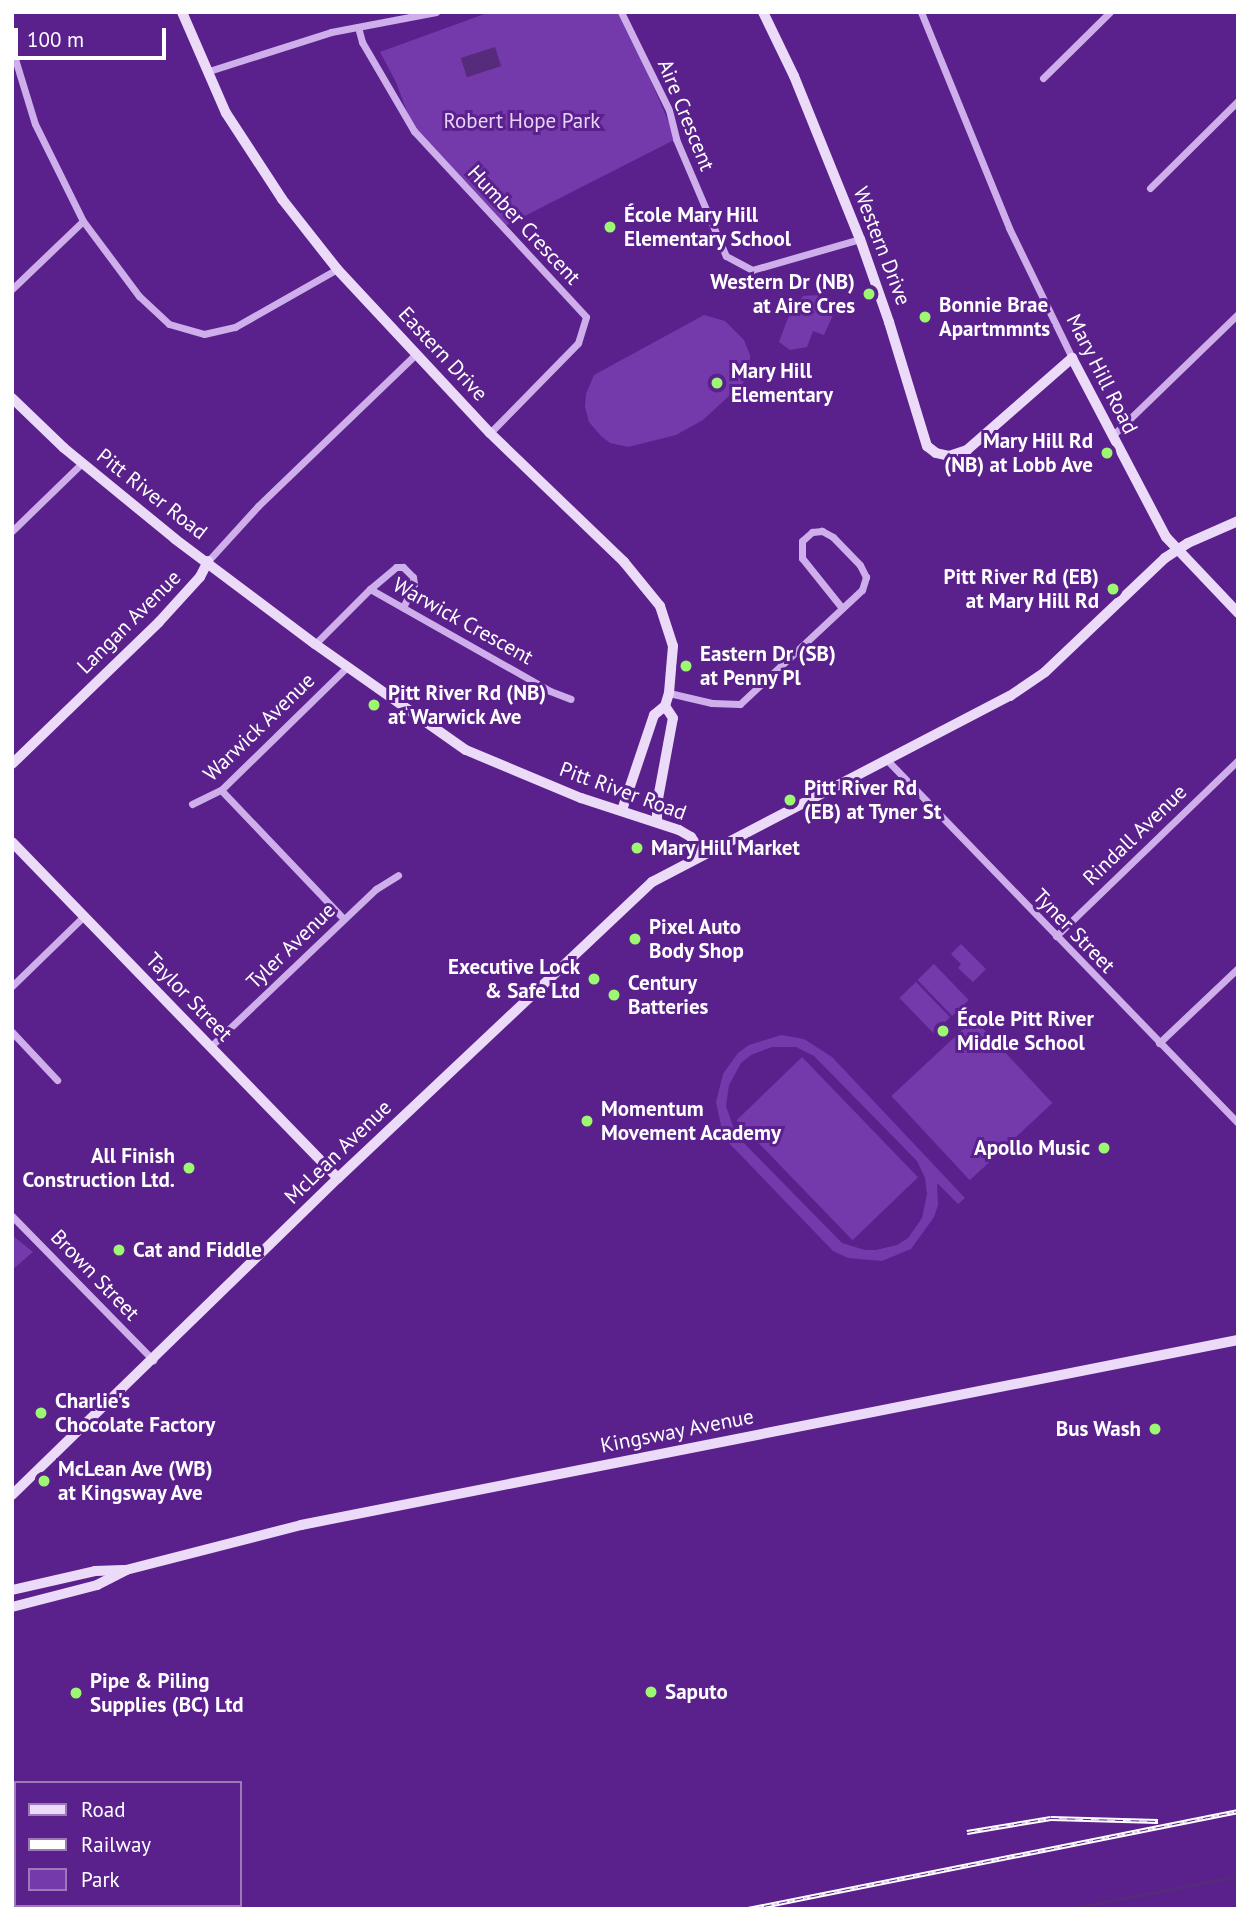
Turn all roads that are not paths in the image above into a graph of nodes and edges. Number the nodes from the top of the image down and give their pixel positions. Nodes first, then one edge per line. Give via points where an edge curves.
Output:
1 (182, 12) edge
2 (436, 12) edge
3 (621, 12) edge
4 (763, 12) edge
5 (921, 12) edge
6 (1110, 12) edge
7 (358, 27) junction
8 (12, 49) edge
9 (209, 71) junction
10 (1042, 78) dead end
11 (1238, 101) edge
12 (1150, 188) dead end
13 (83, 221) junction
14 (860, 239) junction
15 (337, 269) junction
16 (12, 289) edge
17 (1238, 314) edge
18 (416, 354) junction
19 (1072, 358) junction
20 (12, 398) edge
21 (489, 432) junction
22 (1112, 436) junction
23 (82, 463) junction
24 (1238, 521) edge
25 (12, 531) edge
26 (1176, 550) junction
27 (208, 561) junction
28 (370, 589) junction
29 (402, 607) junction
30 (842, 608) junction
31 (1238, 612) edge
32 (315, 644) junction
33 (347, 667) junction
34 (669, 693) junction
35 (571, 699) dead end
36 (665, 706) junction
37 (1238, 760) edge
38 (888, 761) junction
39 (12, 764) edge
40 (221, 790) junction
41 (192, 804) dead end
42 (622, 810) junction
43 (657, 822) junction
44 (12, 842) edge
45 (703, 854) junction
46 (398, 875) dead end
47 (83, 917) junction
48 (344, 919) junction
49 (1056, 936) junction
50 (1238, 968) edge
51 (12, 986) edge
52 (12, 1032) edge
53 (1159, 1043) junction
54 (211, 1046) junction
55 (57, 1080) dead end
56 (1238, 1124) edge
57 (338, 1178) junction
58 (12, 1216) edge
59 (1238, 1340) edge
60 (153, 1360) junction
61 (12, 1495) edge
62 (126, 1570) junction
63 (12, 1590) edge
64 (12, 1607) edge

1 - 9 main road, Eastern Drive
2 - 7 street
3 - 14 street, Aire Crescent via 669,110 676,139 726,256 752,270
4 - 14 main road, Western Drive
5 - 19 street, Mary Hill Road via 1009,228
6 - 10 street
7 - 9 street
7 - 21 street, Humber Crescent via 362,42 414,131 586,317 578,343
8 - 13 street via 35,124
9 - 15 main road, Eastern Drive via 226,113 252,156
11 - 12 street
13 - 15 street via 147,305 170,324 189,332 204,334 235,327
13 - 16 street
14 - 19 main road, Western Drive via 921,432 936,453 949,456 967,450
15 - 18 main road, Eastern Drive
17 - 22 street
18 - 21 main road, Eastern Drive
18 - 27 street, Langan Avenue via 250,514
19 - 22 main road, Mary Hill Road
20 - 23 main road, Pitt River Road
21 - 34 main road, Eastern Drive via 655,597 672,637
22 - 26 main road, Mary Hill Road
23 - 25 street
23 - 27 main road, Pitt River Road
24 - 26 main road
26 - 31 main road, Mary Hill Road
26 - 38 main road via 1029,684
27 - 32 main road, Pitt River Road
27 - 39 main road, Langan Avenue via 200,577 159,622
28 - 29 street, Warwick Crescent
28 - 29 street via 396,566 403,567 414,584
28 - 32 street, Warwick Crescent
29 - 35 street, Warwick Crescent
30 - 30 street via 802,558 802,541 812,532 833,537 864,570 862,590
30 - 34 street via 740,704
32 - 33 main road, Pitt River Road
33 - 40 street, Warwick Avenue
33 - 42 main road, Pitt River Road via 466,750 581,798
34 - 36 main road, Eastern Drive
36 - 42 main road, Eastern Drive via 654,715
36 - 43 main road, Eastern Drive via 673,718
37 - 49 street, Rindall Avenue
38 - 45 main road
38 - 49 street, Tyner Street
40 - 41 street, Warwick Avenue
40 - 48 street
42 - 43 main road, Pitt River Road
43 - 45 main road, Pitt River Road via 688,835
44 - 47 main road, Taylor Street
45 - 57 main road, McLean Avenue via 659,877 634,897
46 - 48 street, Tyler Avenue
47 - 51 street
47 - 54 main road, Taylor Street
48 - 54 street, Tyler Avenue
49 - 53 street, Tyner Street
50 - 53 street
52 - 55 street
53 - 56 street, Tyner Street
54 - 57 main road, Taylor Street
57 - 60 main road, McLean Avenue
58 - 60 street, Brown Street
59 - 62 main road, Kingsway Avenue via 484,1487 301,1525
60 - 61 main road, McLean Avenue
62 - 63 main road, Kingsway Avenue via 95,1571
62 - 64 main road, Kingsway Avenue via 97,1585

